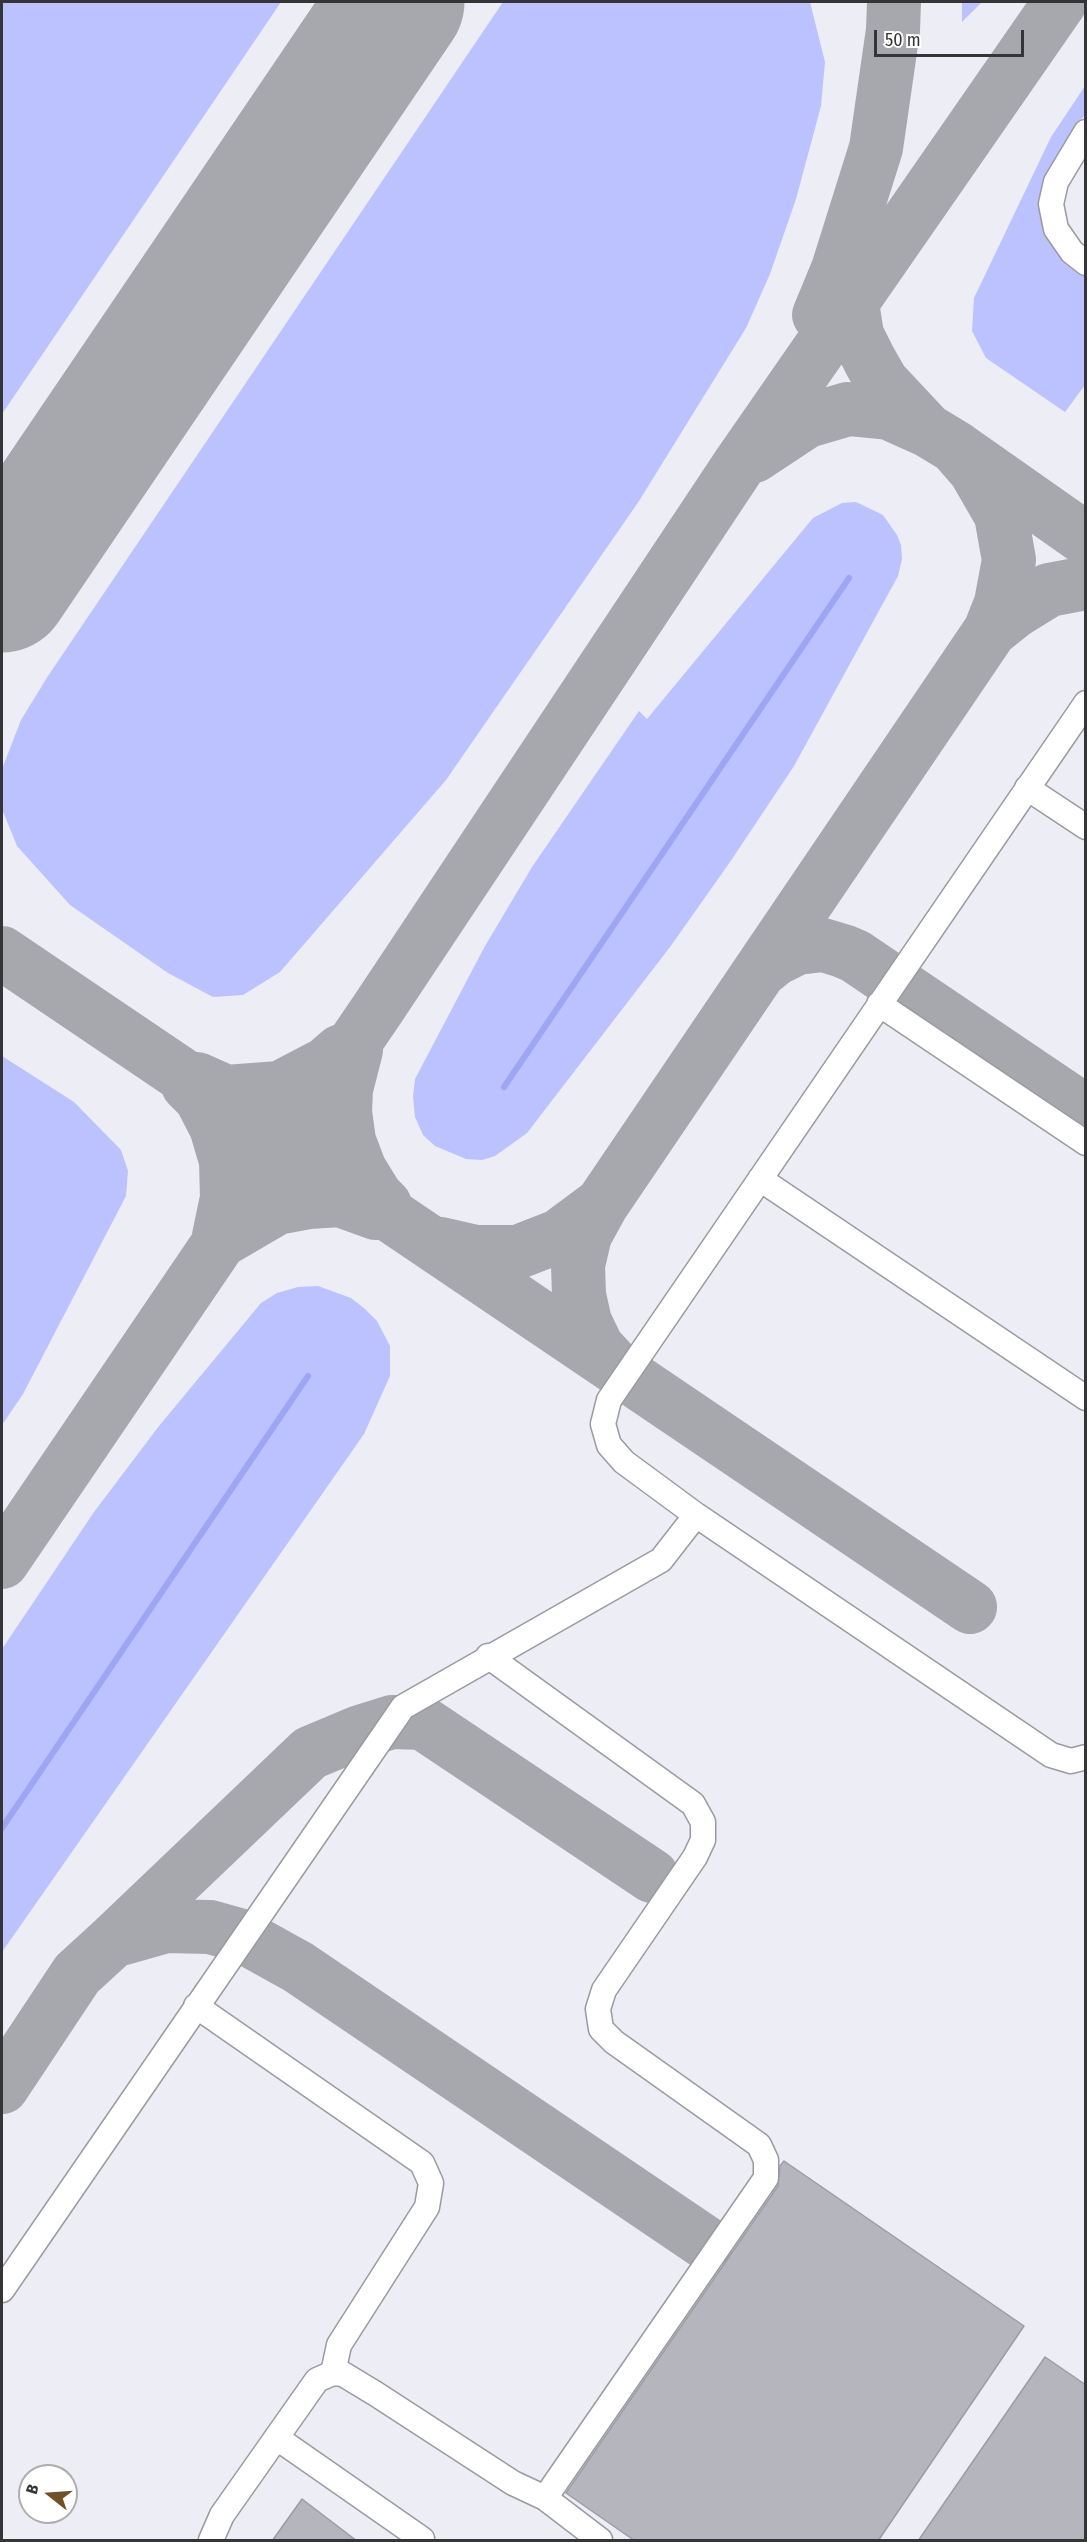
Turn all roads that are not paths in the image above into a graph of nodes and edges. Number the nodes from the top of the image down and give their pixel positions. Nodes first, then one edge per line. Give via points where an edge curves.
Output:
1 (1086, 132) edge
2 (1086, 263) edge
3 (1086, 703) edge
4 (1027, 788) junction
5 (1086, 827) edge
6 (879, 1004) junction
7 (1086, 1143) edge
8 (760, 1179) junction
9 (1086, 1398) edge
10 (696, 1515) junction
11 (488, 1656) junction
12 (1086, 1757) edge
13 (196, 2006) junction
14 (2, 2290) edge
15 (333, 2373) junction
16 (277, 2438) junction
17 (545, 2498) junction
18 (215, 2538) edge
19 (422, 2539) edge
20 (600, 2541) edge

1 - 2 lane via 1056,182 1051,204 1056,229 1071,252
3 - 4 lane
4 - 5 lane
4 - 6 lane
6 - 7 lane
6 - 8 lane
8 - 9 lane
8 - 10 lane via 609,1400 603,1424 609,1445 624,1462
10 - 11 lane via 662,1560
10 - 12 lane via 1051,1755 1071,1761
11 - 13 lane via 402,1707
11 - 17 lane via 693,1804 703,1822 703,1840 695,1857 604,1990 598,2008 601,2029 759,2145 766,2160 766,2178
13 - 14 lane
13 - 15 lane via 422,2163 431,2182 427,2207 339,2345
15 - 16 lane via 317,2380
15 - 17 lane via 343,2374 513,2483
16 - 18 lane via 222,2515
16 - 19 lane
17 - 20 lane

